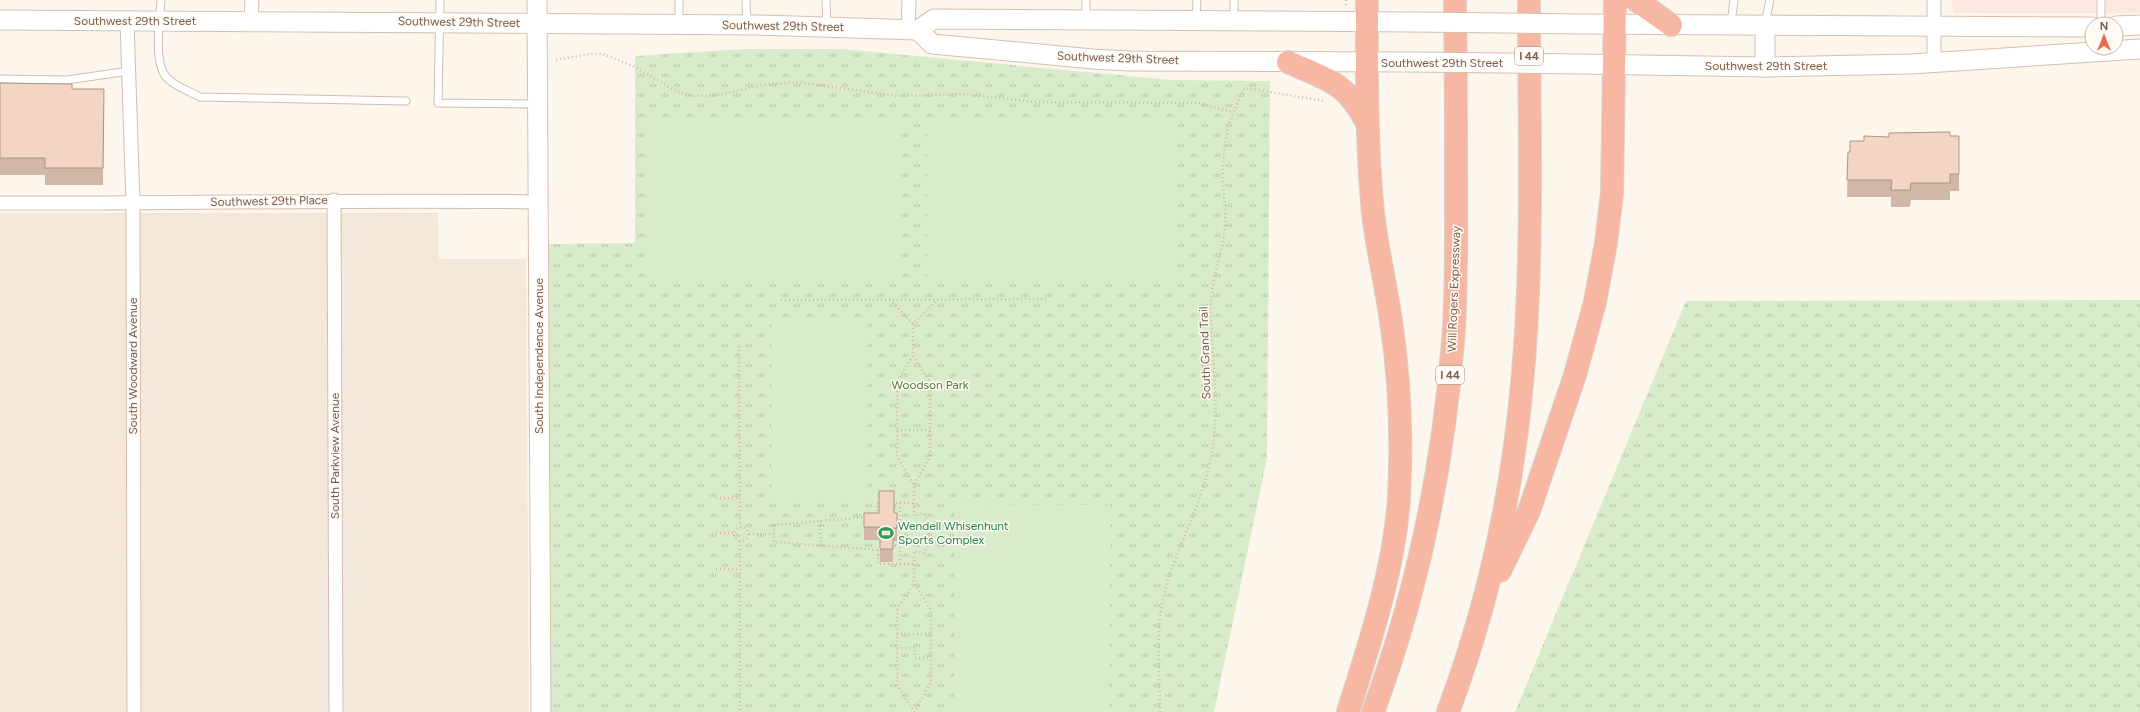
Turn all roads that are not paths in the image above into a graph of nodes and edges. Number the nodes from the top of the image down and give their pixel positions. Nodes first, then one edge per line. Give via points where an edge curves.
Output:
1 (161, 0) edge
2 (252, 0) edge
3 (440, 0) edge
4 (538, 0) edge
5 (679, 0) edge
6 (746, 0) edge
7 (826, 0) edge
8 (909, 0) edge
9 (1086, 0) edge
10 (1197, 0) edge
11 (1234, 0) edge
12 (1455, 0) edge
13 (1529, 0) edge
14 (1615, 0) edge
15 (1636, 0) edge
16 (1734, 0) edge
17 (1770, 0) edge
18 (1934, 0) edge
19 (2101, 0) edge
20 (1353, 1) edge
21 (2101, 16) edge
22 (0, 20) edge
23 (1086, 20) junction
24 (127, 21) junction
25 (160, 21) junction
26 (251, 21) junction
27 (1196, 21) junction
28 (440, 22) junction
29 (1234, 22) junction
30 (1367, 22) junction
31 (537, 23) junction
32 (1615, 24) junction
33 (679, 25) junction
34 (747, 25) junction
35 (1671, 25) junction
36 (1731, 25) junction
37 (2140, 25) edge
38 (827, 26) junction
39 (1765, 26) junction
40 (2124, 26) edge
41 (1934, 27) junction
42 (2084, 27) edge
43 (913, 30) junction
44 (2140, 48) edge
45 (1288, 62) junction
46 (1366, 62) junction
47 (1934, 62) junction
48 (1615, 65) junction
49 (1765, 67) junction
50 (129, 71) junction
51 (0, 79) edge
52 (406, 101) dead end
53 (537, 104) junction
54 (1368, 124) junction
55 (334, 200) junction
56 (538, 202) junction
57 (0, 203) edge
58 (133, 204) junction
59 (1483, 605) junction
60 (134, 712) edge
61 (336, 712) edge
62 (541, 712) edge
63 (1348, 712) edge
64 (1373, 712) edge
65 (1448, 712) edge

1 - 25 lane
2 - 26 street
3 - 28 lane
4 - 31 main road, South Independence Avenue
5 - 33 lane
6 - 34 lane
7 - 38 lane
8 - 43 street
9 - 23 lane
10 - 27 lane
11 - 29 lane
12 - 64 highway, Will Rogers Expressway / I 44 via 1456,245 1453,340 1447,403 1438,464 1401,632
13 - 59 highway, I 44 via 1528,304 1522,385 1512,462
14 - 32 highway
15 - 35 highway
16 - 36 lane
17 - 39 lane
18 - 41 street
19 - 21 lane
20 - 30 highway
22 - 24 main road, Southwest 29th Street
23 - 27 main road
23 - 43 main road via 934,19
24 - 25 main road, Southwest 29th Street
24 - 50 street, South Woodward Avenue
25 - 26 main road, Southwest 29th Street
25 - 52 lane via 159,60 164,74 200,97
26 - 28 main road, Southwest 29th Street
27 - 29 main road
28 - 31 main road, Southwest 29th Street
28 - 53 lane via 438,103
29 - 30 main road
30 - 32 main road, bridge
30 - 46 highway
31 - 33 main road, Southwest 29th Street
31 - 53 main road, South Independence Avenue
32 - 35 main road
32 - 48 highway
33 - 34 main road, Southwest 29th Street
34 - 38 main road, Southwest 29th Street
35 - 36 main road
36 - 39 main road
37 - 40 main road
38 - 43 main road, Southwest 29th Street
39 - 41 main road
39 - 49 main road
41 - 42 main road
41 - 47 street
43 - 45 main road, Southwest 29th Street via 932,44 1093,59
44 - 47 main road, Southwest 29th Street
45 - 46 main road, Southwest 29th Street
45 - 54 highway via 1339,86 1357,104
46 - 48 main road, Southwest 29th Street, bridge
46 - 54 highway
47 - 49 main road, Southwest 29th Street
48 - 49 main road, Southwest 29th Street
48 - 59 highway via 1612,193 1606,243 1594,302 1575,376 1529,511
50 - 51 lane via 66,80
50 - 58 street, South Woodward Avenue
53 - 56 main road, South Independence Avenue
54 - 63 highway via 1374,216 1397,365 1400,407 1399,478 1394,538 1384,592
55 - 56 street, Southwest 29th Place
55 - 58 street, Southwest 29th Place
55 - 61 street, South Parkview Avenue
56 - 62 main road, South Independence Avenue
57 - 58 street, Southwest 29th Place
58 - 60 street, South Woodward Avenue
59 - 65 highway, I 44

